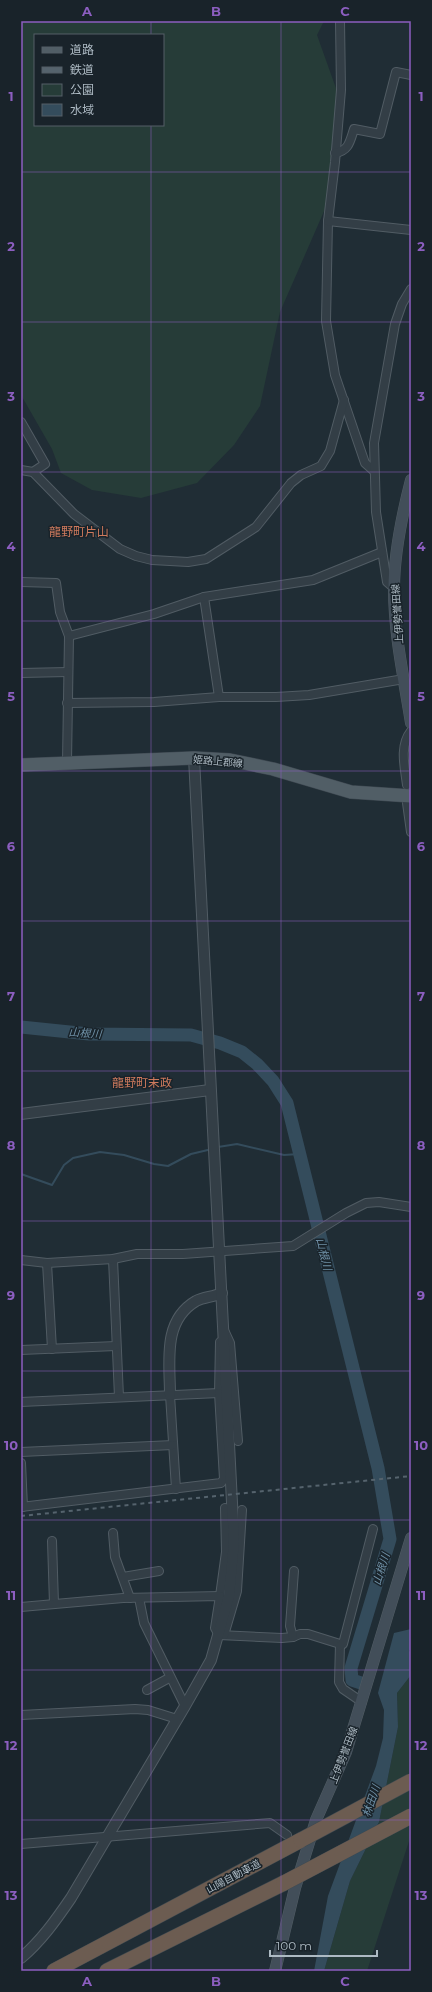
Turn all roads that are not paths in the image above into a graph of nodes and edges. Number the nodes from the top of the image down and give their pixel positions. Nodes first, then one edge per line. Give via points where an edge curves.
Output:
1 (340, 21) edge
2 (411, 74) edge
3 (335, 153) junction
4 (328, 221) junction
5 (411, 230) edge
6 (411, 289) edge
7 (344, 400) junction
8 (21, 422) edge
9 (21, 470) edge
10 (33, 472) junction
11 (374, 472) junction
12 (411, 480) edge
13 (382, 552) junction
14 (21, 582) edge
15 (394, 588) junction
16 (204, 597) junction
17 (69, 636) junction
18 (68, 672) junction
19 (21, 673) edge
20 (404, 679) junction
21 (219, 697) junction
22 (67, 702) junction
23 (411, 724) edge
24 (411, 731) edge
25 (194, 758) junction
26 (67, 762) junction
27 (21, 765) edge
28 (408, 795) edge
29 (411, 832) edge
30 (210, 1090) junction
31 (21, 1114) edge
32 (411, 1207) edge
33 (219, 1251) junction
34 (113, 1259) junction
35 (21, 1260) edge
36 (47, 1263) junction
37 (222, 1293) junction
38 (224, 1329) junction
39 (116, 1346) junction
40 (52, 1349) junction
41 (21, 1350) edge
42 (219, 1393) junction
43 (170, 1395) junction
44 (119, 1397) junction
45 (21, 1402) edge
46 (238, 1441) dead end
47 (173, 1445) junction
48 (21, 1452) edge
49 (21, 1463) edge
50 (176, 1489) junction
51 (22, 1507) edge
52 (225, 1508) dead end
53 (242, 1510) dead end
54 (373, 1529) dead end
55 (113, 1533) dead end
56 (411, 1538) edge
57 (52, 1541) dead end
58 (159, 1571) dead end
59 (294, 1571) dead end
60 (123, 1577) junction
61 (220, 1596) junction
62 (130, 1598) junction
63 (139, 1598) junction
64 (54, 1604) junction
65 (21, 1607) edge
66 (221, 1635) junction
67 (293, 1637) junction
68 (340, 1646) junction
69 (169, 1678) junction
70 (147, 1690) dead end
71 (362, 1702) junction
72 (185, 1706) junction
73 (21, 1715) edge
74 (177, 1719) junction
75 (411, 1781) edge
76 (411, 1816) edge
77 (286, 1835) dead end
78 (108, 1836) junction
79 (21, 1844) edge
80 (21, 1958) edge
81 (54, 1971) edge
82 (107, 1971) edge
83 (275, 1971) edge

1 - 3 street via 341,90
2 - 3 street via 396,72 380,134 354,129 349,145 343,152
3 - 4 street
4 - 5 street
4 - 7 street via 326,321 335,375
6 - 11 street via 395,324 374,443
7 - 10 street via 330,451 321,466 301,475 291,483 256,527 206,559 188,562 152,560 120,549 74,514
7 - 11 street via 365,463
8 - 10 street via 45,464
9 - 10 street
11 - 13 street
12 - 15 main road, 上伊勢誉田線 via 400,530
13 - 15 street via 387,582
13 - 16 street via 313,580
14 - 17 street via 56,583 60,612
15 - 20 main road, 上伊勢誉田線
16 - 17 street via 154,614
16 - 21 street
17 - 18 street
18 - 19 street
18 - 22 street
20 - 21 street via 309,695
20 - 23 main road, 上伊勢誉田線
21 - 22 street via 154,702
22 - 26 street
24 - 28 street via 407,736 404,755
25 - 26 main road, 姫路上郡線
25 - 28 main road, 姫路上郡線 via 230,760 273,769 351,792
25 - 30 street
26 - 27 main road, 姫路上郡線
28 - 29 street
30 - 31 street
30 - 33 street
32 - 33 street via 379,1202 366,1203 293,1246
33 - 34 street via 137,1254
33 - 37 street
34 - 36 street
34 - 39 street
35 - 36 street
36 - 40 street
37 - 38 street
37 - 43 street via 196,1301 177,1320 170,1335
38 - 42 street via 220,1340
38 - 46 street via 230,1343
38 - 66 street via 234,1542 229,1596
39 - 40 street
39 - 44 street
40 - 41 street
42 - 43 street
42 - 50 street via 224,1479 221,1483
43 - 44 street
43 - 47 street
44 - 45 street
47 - 48 street
47 - 50 street
49 - 51 street
50 - 51 street
52 - 61 street via 226,1552
53 - 66 street via 237,1590
54 - 68 street via 345,1637
55 - 60 street via 116,1557
56 - 71 main road, 上伊勢誉田線
57 - 64 street
58 - 60 street
59 - 67 street via 290,1626
60 - 62 street
61 - 63 street
61 - 66 street via 215,1628
62 - 63 street
62 - 64 street
63 - 69 street via 144,1623
64 - 65 street
66 - 67 street
66 - 72 street via 211,1660
67 - 68 street via 308,1634
68 - 71 street via 339,1682 343,1689
69 - 70 street
69 - 72 street
71 - 83 main road, 上伊勢誉田線 via 346,1752 316,1820 295,1888
72 - 74 street
73 - 74 street via 135,1709 148,1710
74 - 78 street
75 - 81 highway, 山陽自動車道, bridge
76 - 82 highway, bridge via 284,1883
77 - 78 street via 270,1822
78 - 79 street
78 - 80 street via 54,1923

